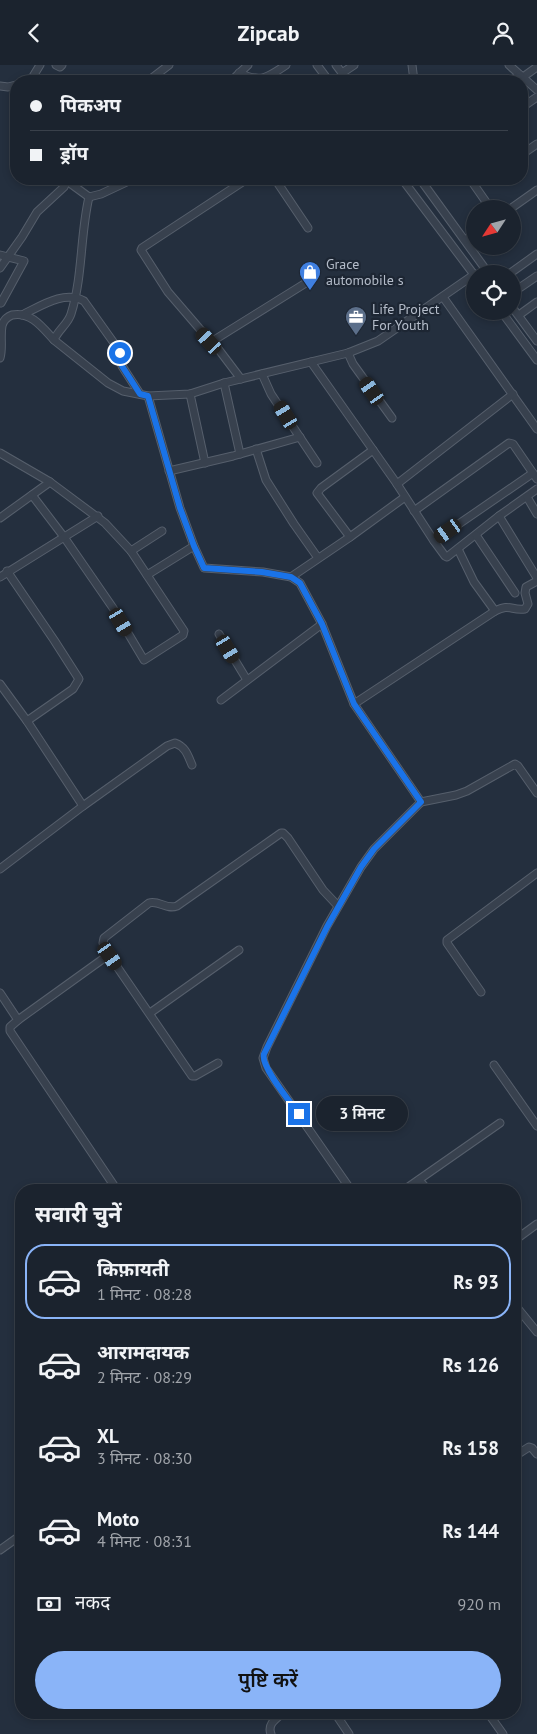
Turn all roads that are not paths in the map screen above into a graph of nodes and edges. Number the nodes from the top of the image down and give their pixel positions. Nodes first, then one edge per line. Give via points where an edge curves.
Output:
1 (56, 65) edge
2 (62, 65) edge
3 (169, 65) edge
4 (248, 65) edge
5 (286, 65) edge
6 (336, 65) edge
7 (354, 65) edge
8 (509, 65) edge
9 (537, 67) edge
10 (239, 73) joint
11 (342, 73) joint
12 (156, 75) edge
13 (244, 75) edge
14 (268, 75) edge
15 (521, 75) edge
16 (524, 75) edge
17 (65, 185) edge
18 (75, 185) edge
19 (120, 185) edge
20 (238, 185) edge
21 (279, 185) edge
22 (407, 185) edge
23 (425, 185) edge
24 (474, 185) edge
25 (537, 190) edge
26 (89, 197) junction
27 (485, 200) edge
28 (521, 201) edge
29 (308, 228) dead end
30 (466, 240) edge
31 (537, 254) edge
32 (4, 255) edge
33 (467, 265) edge
34 (521, 265) edge
35 (0, 268) edge
36 (537, 276) edge
37 (309, 281) dead end
38 (466, 281) edge
39 (521, 287) edge
40 (75, 296) junction
41 (443, 297) junction
42 (1, 301) edge
43 (537, 302) edge
44 (521, 314) edge
45 (22, 315) junction
46 (521, 317) edge
47 (6, 319) junction
48 (508, 320) edge
49 (536, 336) edge
50 (54, 340) junction
51 (213, 342) junction
52 (348, 353) junction
53 (0, 358) edge
54 (537, 359) edge
55 (312, 362) junction
56 (262, 374) junction
57 (241, 379) junction
58 (224, 383) junction
59 (140, 394) junction
60 (190, 394) junction
61 (512, 394) junction
62 (148, 396) junction
63 (392, 418) dead end
64 (537, 429) edge
65 (300, 437) junction
66 (256, 449) junction
67 (373, 450) junction
68 (3, 454) edge
69 (240, 454) junction
70 (0, 461) edge
71 (205, 463) junction
72 (317, 463) dead end
73 (169, 471) junction
74 (535, 476) edge
75 (50, 482) junction
76 (397, 484) junction
77 (537, 489) edge
78 (32, 495) junction
79 (405, 497) junction
80 (527, 497) junction
81 (414, 511) junction
82 (537, 514) edge
83 (98, 516) junction
84 (498, 516) junction
85 (0, 518) edge
86 (162, 531) dead end
87 (476, 535) junction
88 (64, 537) junction
89 (350, 537) junction
90 (434, 541) junction
91 (194, 546) junction
92 (458, 549) junction
93 (131, 551) junction
94 (318, 558) junction
95 (7, 571) junction
96 (148, 575) junction
97 (0, 577) edge
98 (291, 577) junction
99 (537, 579) edge
100 (515, 593) dead end
101 (495, 611) junction
102 (322, 624) junction
103 (219, 634) dead end
104 (247, 680) junction
105 (0, 684) edge
106 (221, 700) dead end
107 (354, 704) junction
108 (27, 721) junction
109 (192, 765) dead end
110 (537, 793) edge
111 (421, 802) junction
112 (83, 806) junction
113 (0, 869) edge
114 (537, 873) edge
115 (338, 906) junction
116 (239, 950) dead end
117 (108, 955) junction
118 (481, 992) dead end
119 (0, 993) edge
120 (150, 1013) junction
121 (18, 1019) junction
122 (218, 1063) dead end
123 (494, 1065) dead end
124 (500, 1123) dead end
125 (537, 1125) edge
126 (420, 1180) junction
127 (113, 1184) edge
128 (346, 1184) edge
129 (414, 1184) edge
130 (423, 1184) edge
131 (537, 1224) edge
132 (521, 1236) edge
133 (521, 1312) edge
134 (537, 1332) edge
135 (521, 1452) edge
136 (537, 1454) edge
137 (15, 1539) edge
138 (0, 1550) edge
139 (277, 1719) edge
140 (339, 1719) edge
141 (492, 1719) edge
142 (271, 1734) edge
143 (349, 1734) edge
144 (503, 1734) edge

1 - 2 street
3 - 12 street
4 - 10 street
5 - 14 street
6 - 11 street
7 - 11 street
8 - 15 street
9 - 16 street
10 - 13 street
17 - 32 street via 37,212 22,237
18 - 26 street
19 - 26 street
20 - 51 street via 141,249 179,306
21 - 29 street
22 - 33 street
23 - 30 street
24 - 27 street
25 - 28 street
26 - 40 street
31 - 34 street
32 - 35 street
32 - 42 street via 24,261
36 - 39 street
37 - 51 street
38 - 41 street
40 - 45 street via 51,301
40 - 50 street via 69,319
40 - 59 street via 87,303 116,345 122,366
41 - 52 street via 378,341
41 - 61 street
42 - 47 street
43 - 44 street
45 - 47 street via 11,315
45 - 50 street via 29,316
46 - 49 street
47 - 53 street via 2,327
48 - 54 street
50 - 59 street via 116,387
51 - 57 street
52 - 55 street
52 - 63 street
55 - 56 street
55 - 67 street
56 - 57 street
56 - 65 street via 271,394
57 - 58 street
58 - 60 street
58 - 69 street
59 - 62 street
60 - 62 street
60 - 71 street
61 - 64 street
61 - 76 street
62 - 73 street
65 - 66 street
65 - 72 street
66 - 69 street
66 - 94 street via 266,480
67 - 76 street
67 - 89 street via 317,493
68 - 70 street
68 - 75 street
69 - 71 street
71 - 73 street
73 - 91 street
74 - 81 street via 509,443
74 - 90 street
75 - 78 street
75 - 83 street
76 - 79 street
77 - 80 street
78 - 85 street
78 - 88 street
79 - 81 street
79 - 89 street
80 - 82 street
80 - 84 street
81 - 90 street
83 - 88 street
83 - 93 street
84 - 87 street
84 - 99 street
86 - 93 street
87 - 92 street
87 - 100 street
88 - 95 street
88 - 96 street via 146,661 184,633
89 - 94 street
90 - 92 street via 447,557
91 - 96 street
91 - 98 street via 206,569
92 - 101 street via 474,582
93 - 96 street
94 - 98 street
95 - 97 street
95 - 108 street via 78,679 73,689
98 - 102 street via 300,583
99 - 101 street via 526,587 528,604 525,609 504,606
101 - 107 street
102 - 104 street
102 - 107 street
103 - 104 street
104 - 106 street
105 - 108 street
107 - 111 street
108 - 112 street
109 - 112 street via 184,748 172,744
110 - 111 street via 518,765 514,764 467,791
111 - 115 street via 367,859
112 - 113 street
114 - 118 street via 447,940
115 - 117 street via 323,890 286,834 281,833 177,906 149,903 104,938
115 - 128 street via 263,1058 266,1068
116 - 120 street
117 - 120 street
117 - 121 street
119 - 121 street
120 - 122 street via 192,1076
121 - 127 street via 10,1031
123 - 125 street
124 - 126 street
126 - 129 street
126 - 130 street
131 - 132 street
133 - 134 street
135 - 136 street via 529,1447
137 - 138 street
139 - 142 street via 270,1726
140 - 143 street
141 - 144 street

